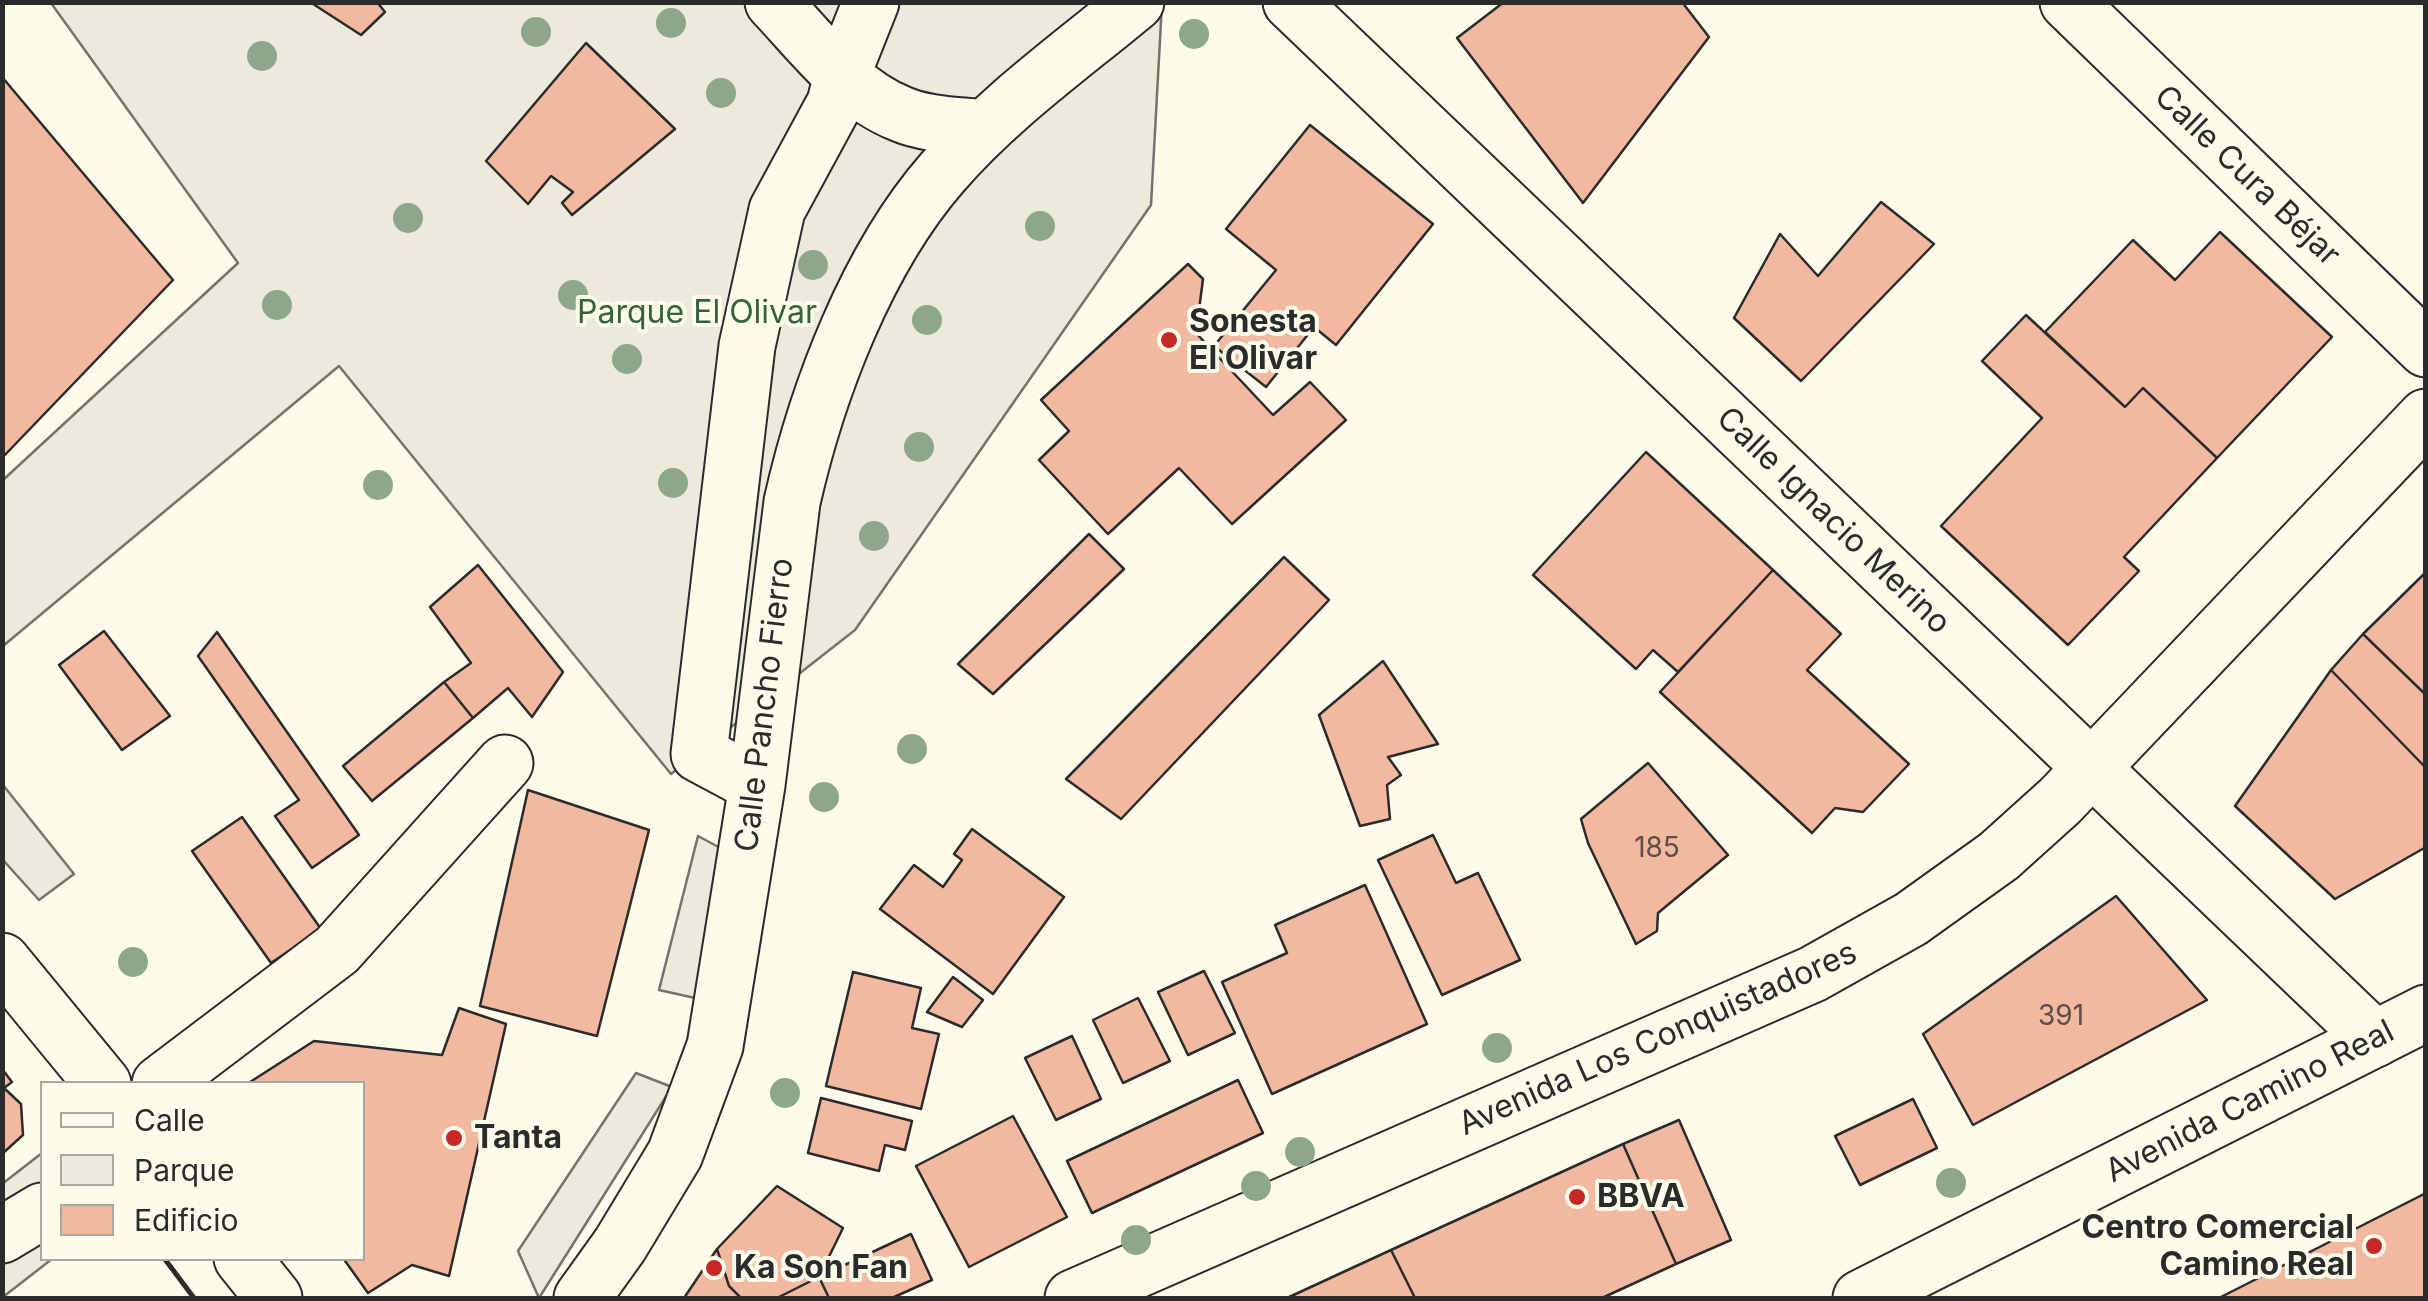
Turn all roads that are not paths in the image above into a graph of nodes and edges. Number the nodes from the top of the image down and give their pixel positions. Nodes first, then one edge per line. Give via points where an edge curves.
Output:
1 (773, 2) edge
2 (872, 2) edge
3 (1136, 2) edge
4 (1291, 2) edge
5 (2068, 2) edge
6 (842, 75) junction
7 (985, 128) junction
8 (2426, 349) edge
9 (2426, 417) edge
10 (506, 763) dead end
11 (2092, 770) junction
12 (757, 785) junction
13 (2, 961) edge
14 (2426, 1013) edge
15 (2374, 1039) junction
16 (92, 1078) edge
17 (164, 1081) edge
18 (40, 1212) edge
19 (2, 1235) edge
20 (244, 1261) edge
21 (274, 1298) edge
22 (582, 1298) edge
23 (1073, 1298) edge
24 (1861, 1298) edge

1 - 6 street
2 - 6 street
3 - 7 street, Calle Pancho Fierro
4 - 11 street, Calle Ignacio Merino
5 - 8 street, Calle Cura Béjar
6 - 7 street via 901,114
6 - 12 street via 835,103 777,210 745,365 699,754
7 - 12 street, Calle Pancho Fierro via 902,225 863,292 802,457
9 - 11 street, Avenida Los Conquistadores
10 - 17 street via 336,950
11 - 15 street, Calle Ignacio Merino
11 - 23 street, Avenida Los Conquistadores via 1984,866 1911,919 1813,974
12 - 22 street, Calle Pancho Fierro via 714,1046 675,1154
13 - 16 street
14 - 15 street, Avenida Camino Real
15 - 24 street, Avenida Camino Real
18 - 19 street
20 - 21 street

